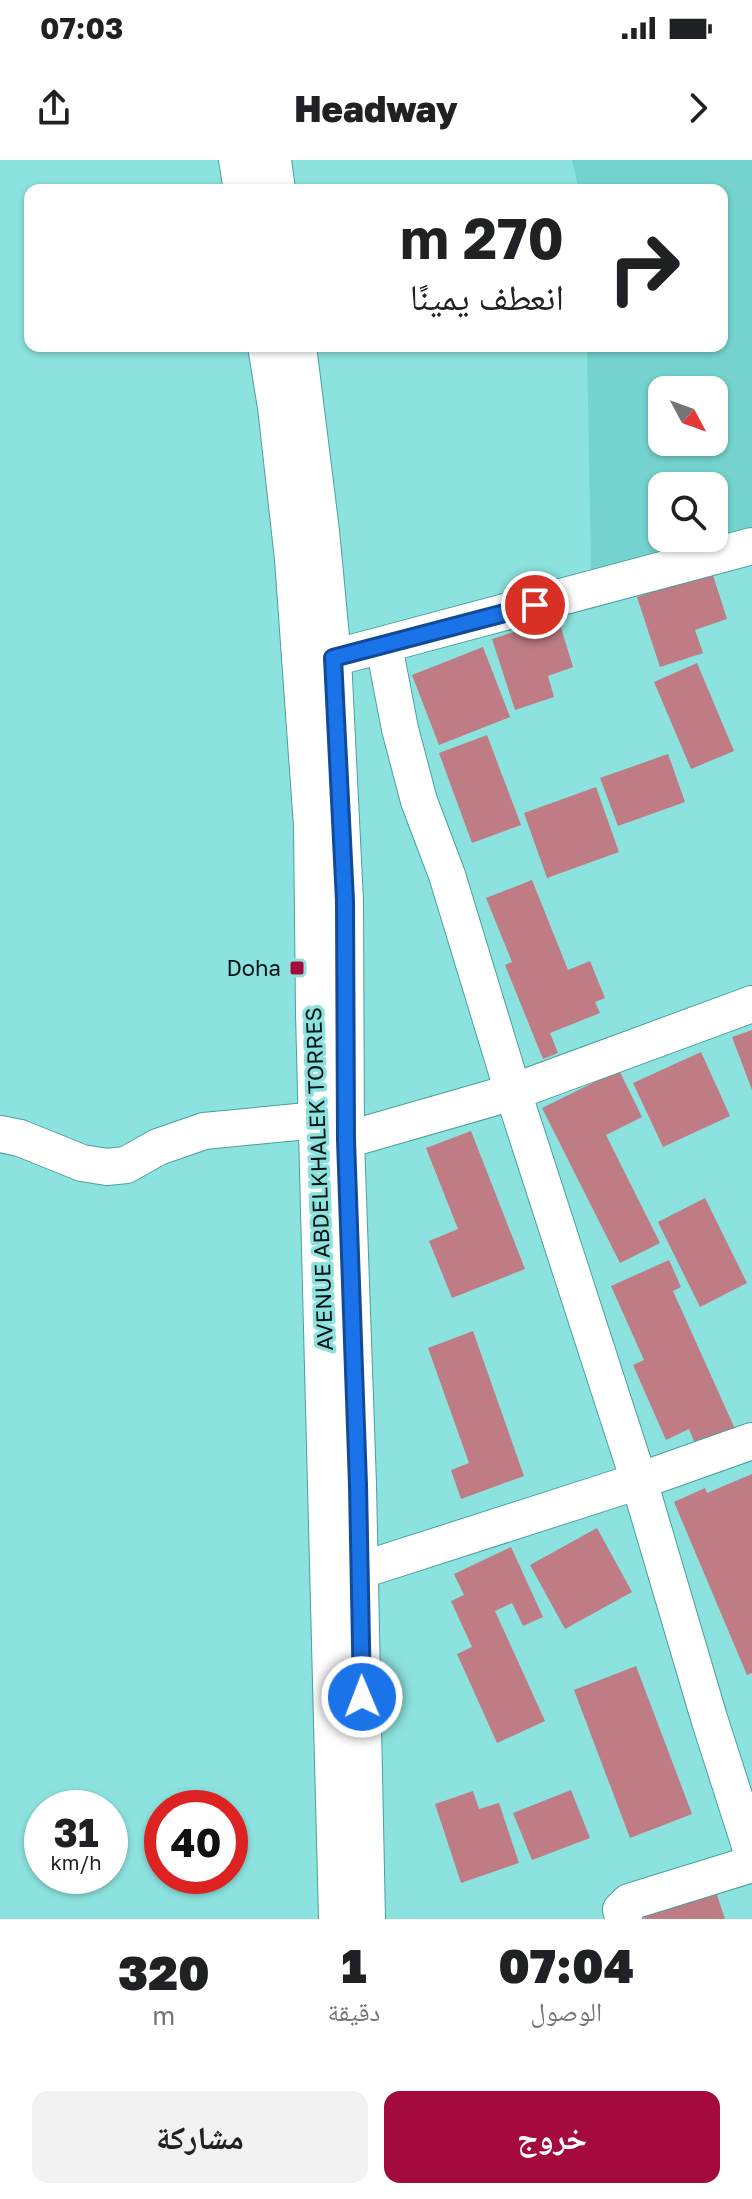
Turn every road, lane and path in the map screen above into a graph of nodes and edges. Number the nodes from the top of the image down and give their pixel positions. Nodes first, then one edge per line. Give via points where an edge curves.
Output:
1 (237, 160) edge
2 (273, 160) edge
3 (241, 184) edge
4 (276, 184) edge
5 (267, 352) edge
6 (299, 352) edge
7 (752, 546) edge
8 (384, 646) junction
9 (333, 658) junction
10 (752, 1004) edge
11 (513, 1092) junction
12 (332, 1130) junction
13 (0, 1134) edge
14 (752, 1441) edge
15 (639, 1481) junction
16 (359, 1571) junction
17 (752, 1852) edge
18 (752, 1864) edge
19 (337, 1919) edge
20 (367, 1919) edge
21 (624, 1919) edge

1 - 3 street
2 - 4 street
5 - 12 street, AVENUE ABDELKHALEK TORRES via 304,691
6 - 9 street, AVENUE ABDELKHALEK TORRES
7 - 8 street
8 - 9 street
8 - 11 street via 416,790
9 - 12 street, AVENUE ABDELKHALEK TORRES via 345,901
10 - 11 street
11 - 12 street
11 - 15 street
12 - 13 street via 204,1131 126,1165 107,1167
12 - 16 street, AVENUE ABDELKHALEK TORRES via 358,1485
12 - 19 street, AVENUE ABDELKHALEK TORRES
14 - 15 street
15 - 16 street
15 - 17 street
16 - 20 street, AVENUE ABDELKHALEK TORRES
18 - 21 street via 629,1902 621,1910

